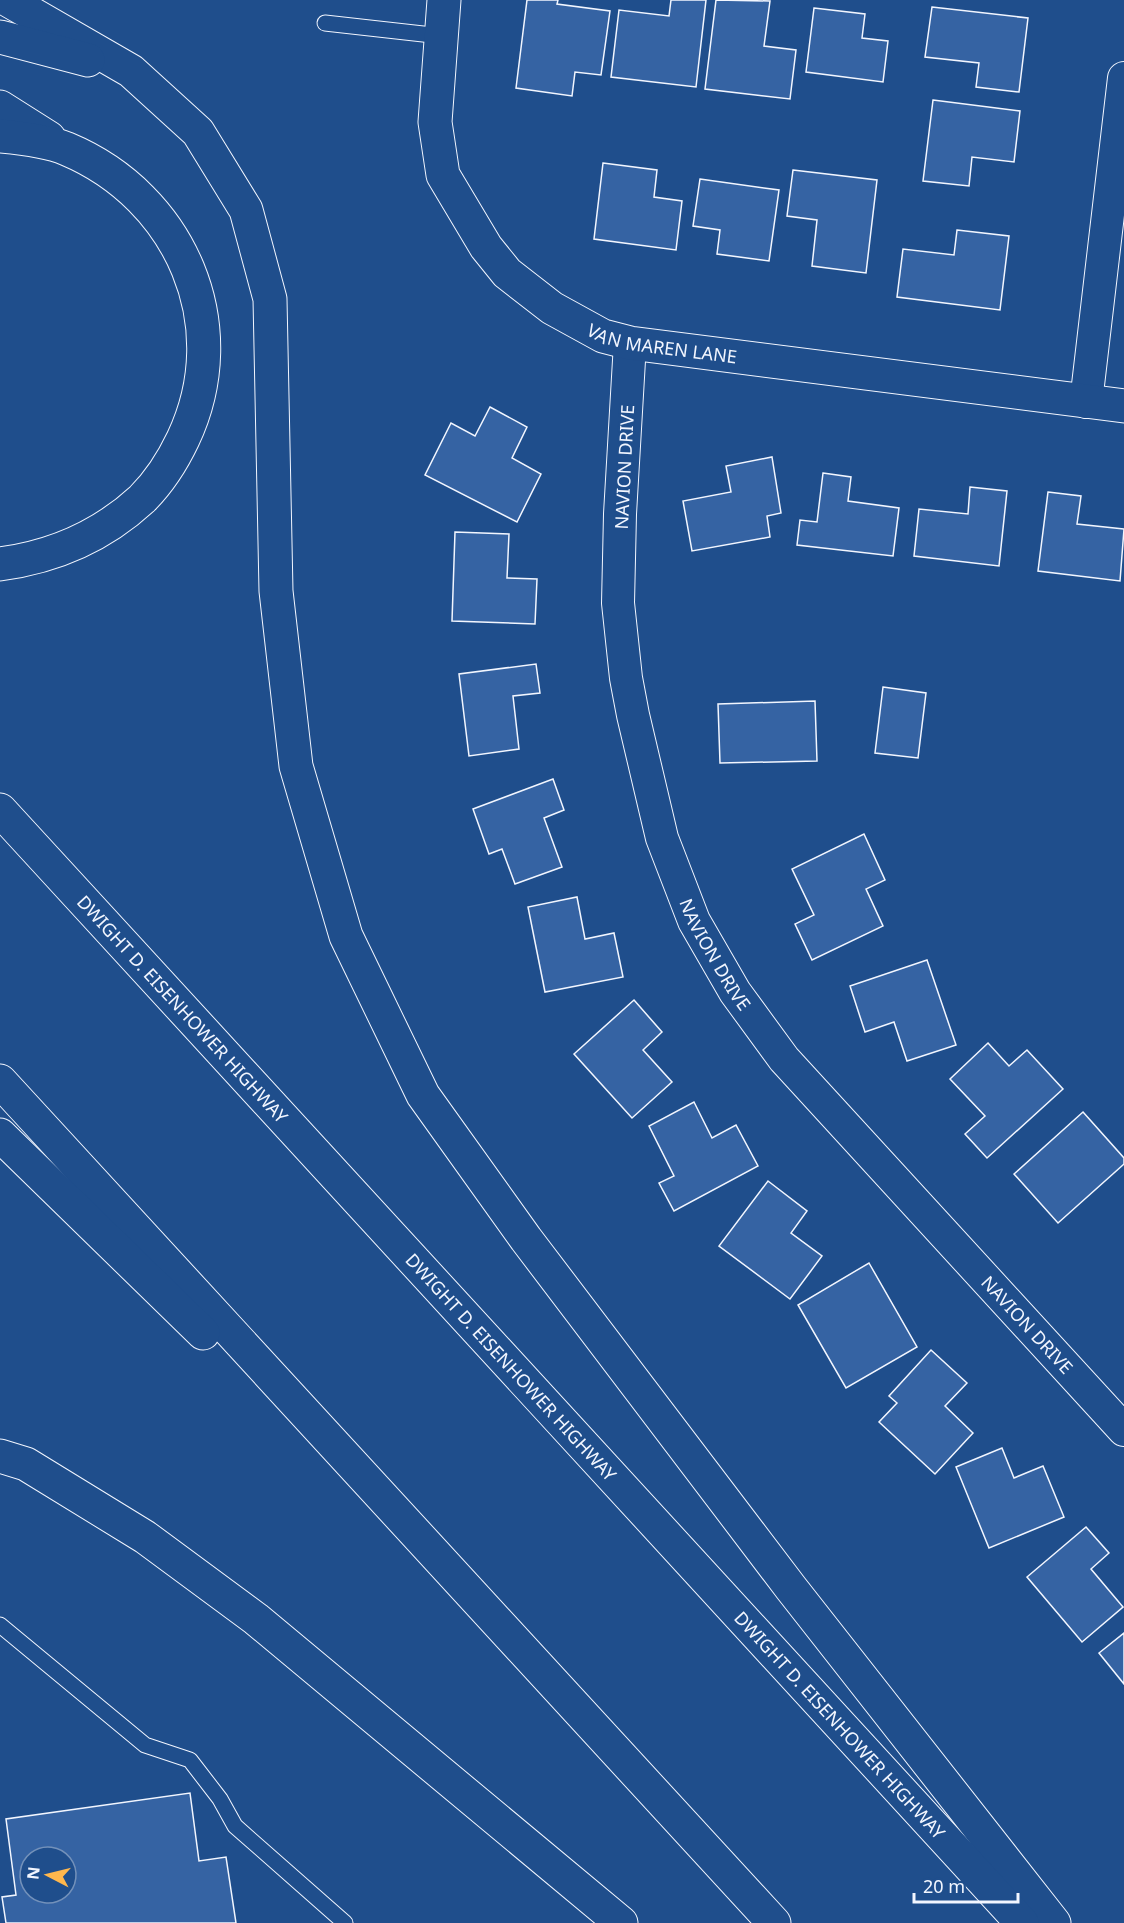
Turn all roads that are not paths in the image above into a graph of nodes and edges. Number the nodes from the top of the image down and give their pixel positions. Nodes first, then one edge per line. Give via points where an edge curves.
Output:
1 (8, 0) edge
2 (444, 0) edge
3 (325, 23) dead end
4 (441, 36) junction
5 (0, 37) edge
6 (131, 71) junction
7 (1124, 78) edge
8 (0, 107) edge
9 (0, 136) edge
10 (64, 148) junction
11 (630, 343) junction
12 (1086, 402) junction
13 (1124, 406) edge
14 (0, 564) edge
15 (0, 810) edge
16 (0, 1081) edge
17 (0, 1135) edge
18 (1124, 1430) edge
19 (0, 1456) edge
20 (461, 1583) junction
21 (0, 1625) edge
22 (345, 1923) edge
23 (621, 1923) edge
24 (774, 1923) edge
25 (1022, 1923) edge
26 (1054, 1923) edge

1 - 6 main road
2 - 4 main road, VAN MAREN LANE
3 - 4 lane
4 - 11 main road, VAN MAREN LANE via 435,122 443,175 486,247 507,273 552,308 603,336
5 - 6 main road
6 - 26 main road via 198,132 246,210 270,299 276,591 296,766 346,936 423,1095 526,1239 791,1588
7 - 12 street
8 - 10 main road
9 - 10 main road
10 - 14 main road via 95,162 135,193 158,216 176,243 195,287 202,319 205,352 201,384 194,416 173,460 143,498 105,528 62,550 33,560
11 - 12 main road, VAN MAREN LANE
11 - 18 street, NAVION DRIVE via 618,603 626,678 662,838 694,921 735,992 784,1059
12 - 13 main road, VAN MAREN LANE
15 - 25 main road, DWIGHT D. EISENHOWER HIGHWAY
16 - 20 main road
17 - 20 main road
19 - 23 main road via 26,1464 145,1537 256,1619
20 - 24 main road
21 - 22 lane via 145,1745 190,1760 235,1826

